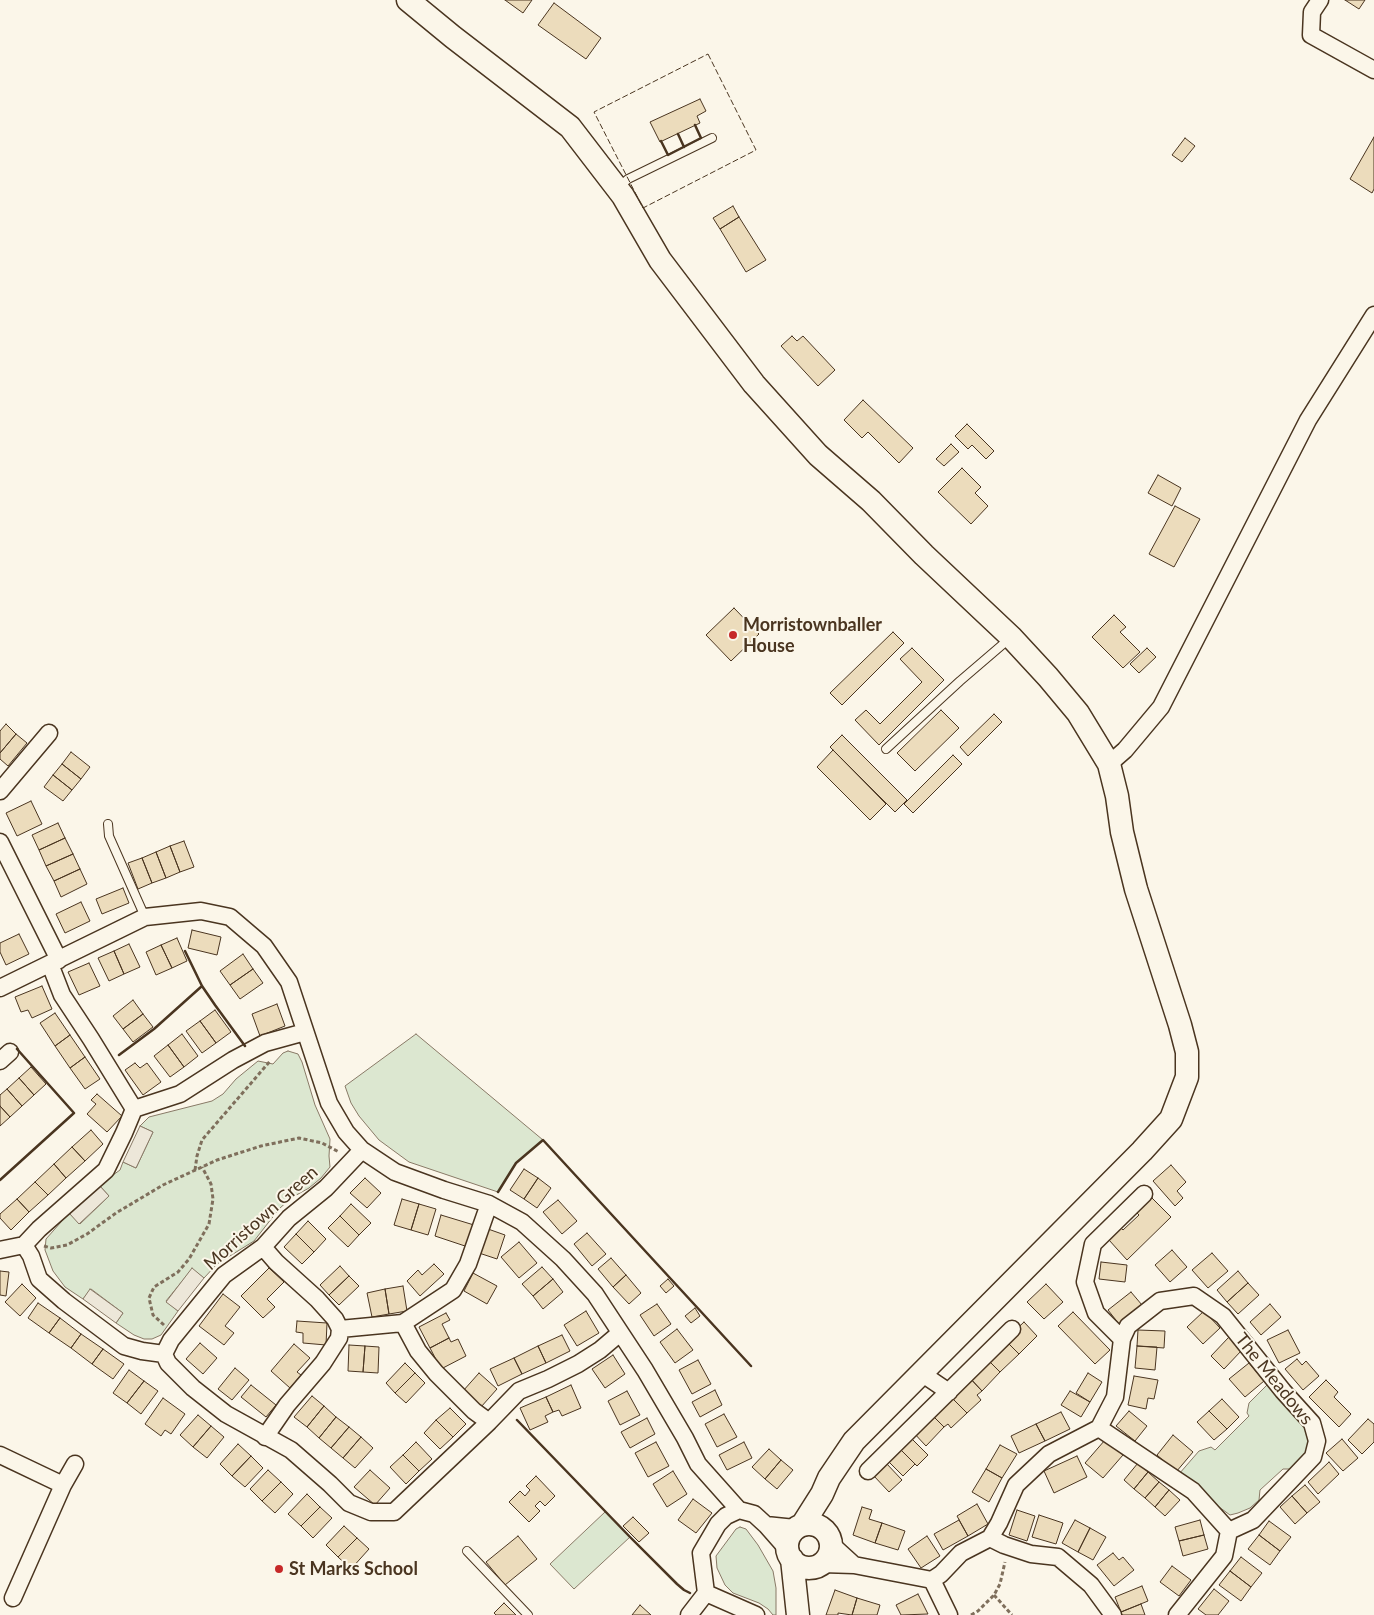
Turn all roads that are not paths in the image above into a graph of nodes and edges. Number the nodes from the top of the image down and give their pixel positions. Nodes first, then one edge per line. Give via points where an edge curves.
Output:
1 (408, 0) edge
2 (1320, 0) edge
3 (1374, 70) edge
4 (712, 138) dead end
5 (618, 188) junction
6 (1374, 315) edge
7 (1011, 637) junction
8 (49, 733) dead end
9 (886, 749) dead end
10 (1109, 764) junction
11 (0, 791) edge
12 (108, 824) dead end
13 (0, 842) edge
14 (145, 917) junction
15 (54, 962) junction
16 (0, 988) edge
17 (306, 1032) junction
18 (134, 1109) junction
19 (358, 1154) junction
20 (1144, 1194) dead end
21 (489, 1204) junction
22 (26, 1243) junction
23 (263, 1247) junction
24 (0, 1250) edge
25 (403, 1323) junction
26 (340, 1328) junction
27 (1012, 1329) dead end
28 (620, 1333) junction
29 (1122, 1339) junction
30 (164, 1354) junction
31 (920, 1373) junction
32 (949, 1392) junction
33 (488, 1422) junction
34 (1099, 1428) junction
35 (265, 1437) junction
36 (0, 1455) edge
37 (75, 1464) dead end
38 (868, 1471) dead end
39 (63, 1484) junction
40 (822, 1494) junction
41 (739, 1510) junction
42 (766, 1525) junction
43 (799, 1526) junction
44 (1229, 1530) junction
45 (828, 1537) junction
46 (990, 1538) junction
47 (467, 1551) dead end
48 (790, 1555) junction
49 (854, 1565) junction
50 (818, 1566) junction
51 (932, 1580) junction
52 (796, 1589) junction
53 (706, 1593) junction
54 (13, 1598) dead end
55 (528, 1615) edge
56 (689, 1615) edge
57 (756, 1615) edge
58 (798, 1615) edge
59 (949, 1615) edge
60 (1113, 1615) edge
61 (1177, 1615) edge

1 - 5 street via 570,127
2 - 3 street via 1312,12 1311,35
4 - 5 lane via 628,179
5 - 7 street via 660,260 754,384 818,455 871,501
6 - 10 street via 1308,420 1161,707
7 - 9 lane
7 - 10 street via 1078,714
8 - 11 street
10 - 31 street via 1136,889 1187,1052 1187,1077 1171,1119
12 - 14 lane via 109,836
13 - 15 street
14 - 15 street
14 - 17 street via 201,911 230,917 264,946 289,982
15 - 16 street
15 - 18 street via 62,995
17 - 18 street via 265,1043 180,1094
17 - 19 street via 329,1103
18 - 22 street via 106,1170
19 - 21 street via 395,1172
19 - 23 street, Morristown Green via 326,1188 288,1218
20 - 29 street via 1093,1244 1085,1282 1096,1313
21 - 25 street via 468,1264 453,1290
21 - 28 street via 522,1222 563,1259 595,1294
22 - 24 street
22 - 30 street via 39,1279 70,1306 124,1346
23 - 26 street via 317,1299
23 - 30 street, Morristown Green via 224,1275 174,1336
25 - 26 street
25 - 33 street via 418,1351 436,1373
26 - 35 street via 339,1338 323,1363
27 - 32 street
28 - 33 street via 578,1364 520,1391
28 - 41 street via 698,1464
29 - 34 street, The Meadows via 1115,1398
29 - 44 street, The Meadows via 1128,1326 1160,1301 1194,1296 1223,1316 1312,1423 1317,1441 1313,1457 1253,1520
30 - 35 street via 168,1363 193,1388 226,1414
31 - 32 street
31 - 40 street via 854,1441
32 - 38 street
33 - 35 street via 394,1512 371,1512 349,1503 291,1450
34 - 44 street via 1193,1491
34 - 46 street via 1049,1454 1016,1485
36 - 39 street
37 - 39 street
39 - 54 street
40 - 43 street
40 - 45 street
41 - 42 street via 754,1514
41 - 53 street via 718,1524 700,1553
42 - 43 street
42 - 48 street
43 - 45 street via 815,1524
43 - 48 street via 788,1538
44 - 61 street via 1224,1556
45 - 49 street
45 - 50 street via 829,1555
46 - 51 street via 961,1553
46 - 60 street via 1031,1554 1058,1557 1091,1585
47 - 55 lane
48 - 50 street via 802,1566
48 - 52 street
49 - 50 street
49 - 51 street
50 - 52 street
51 - 59 street
52 - 58 street
53 - 56 street
53 - 57 street

